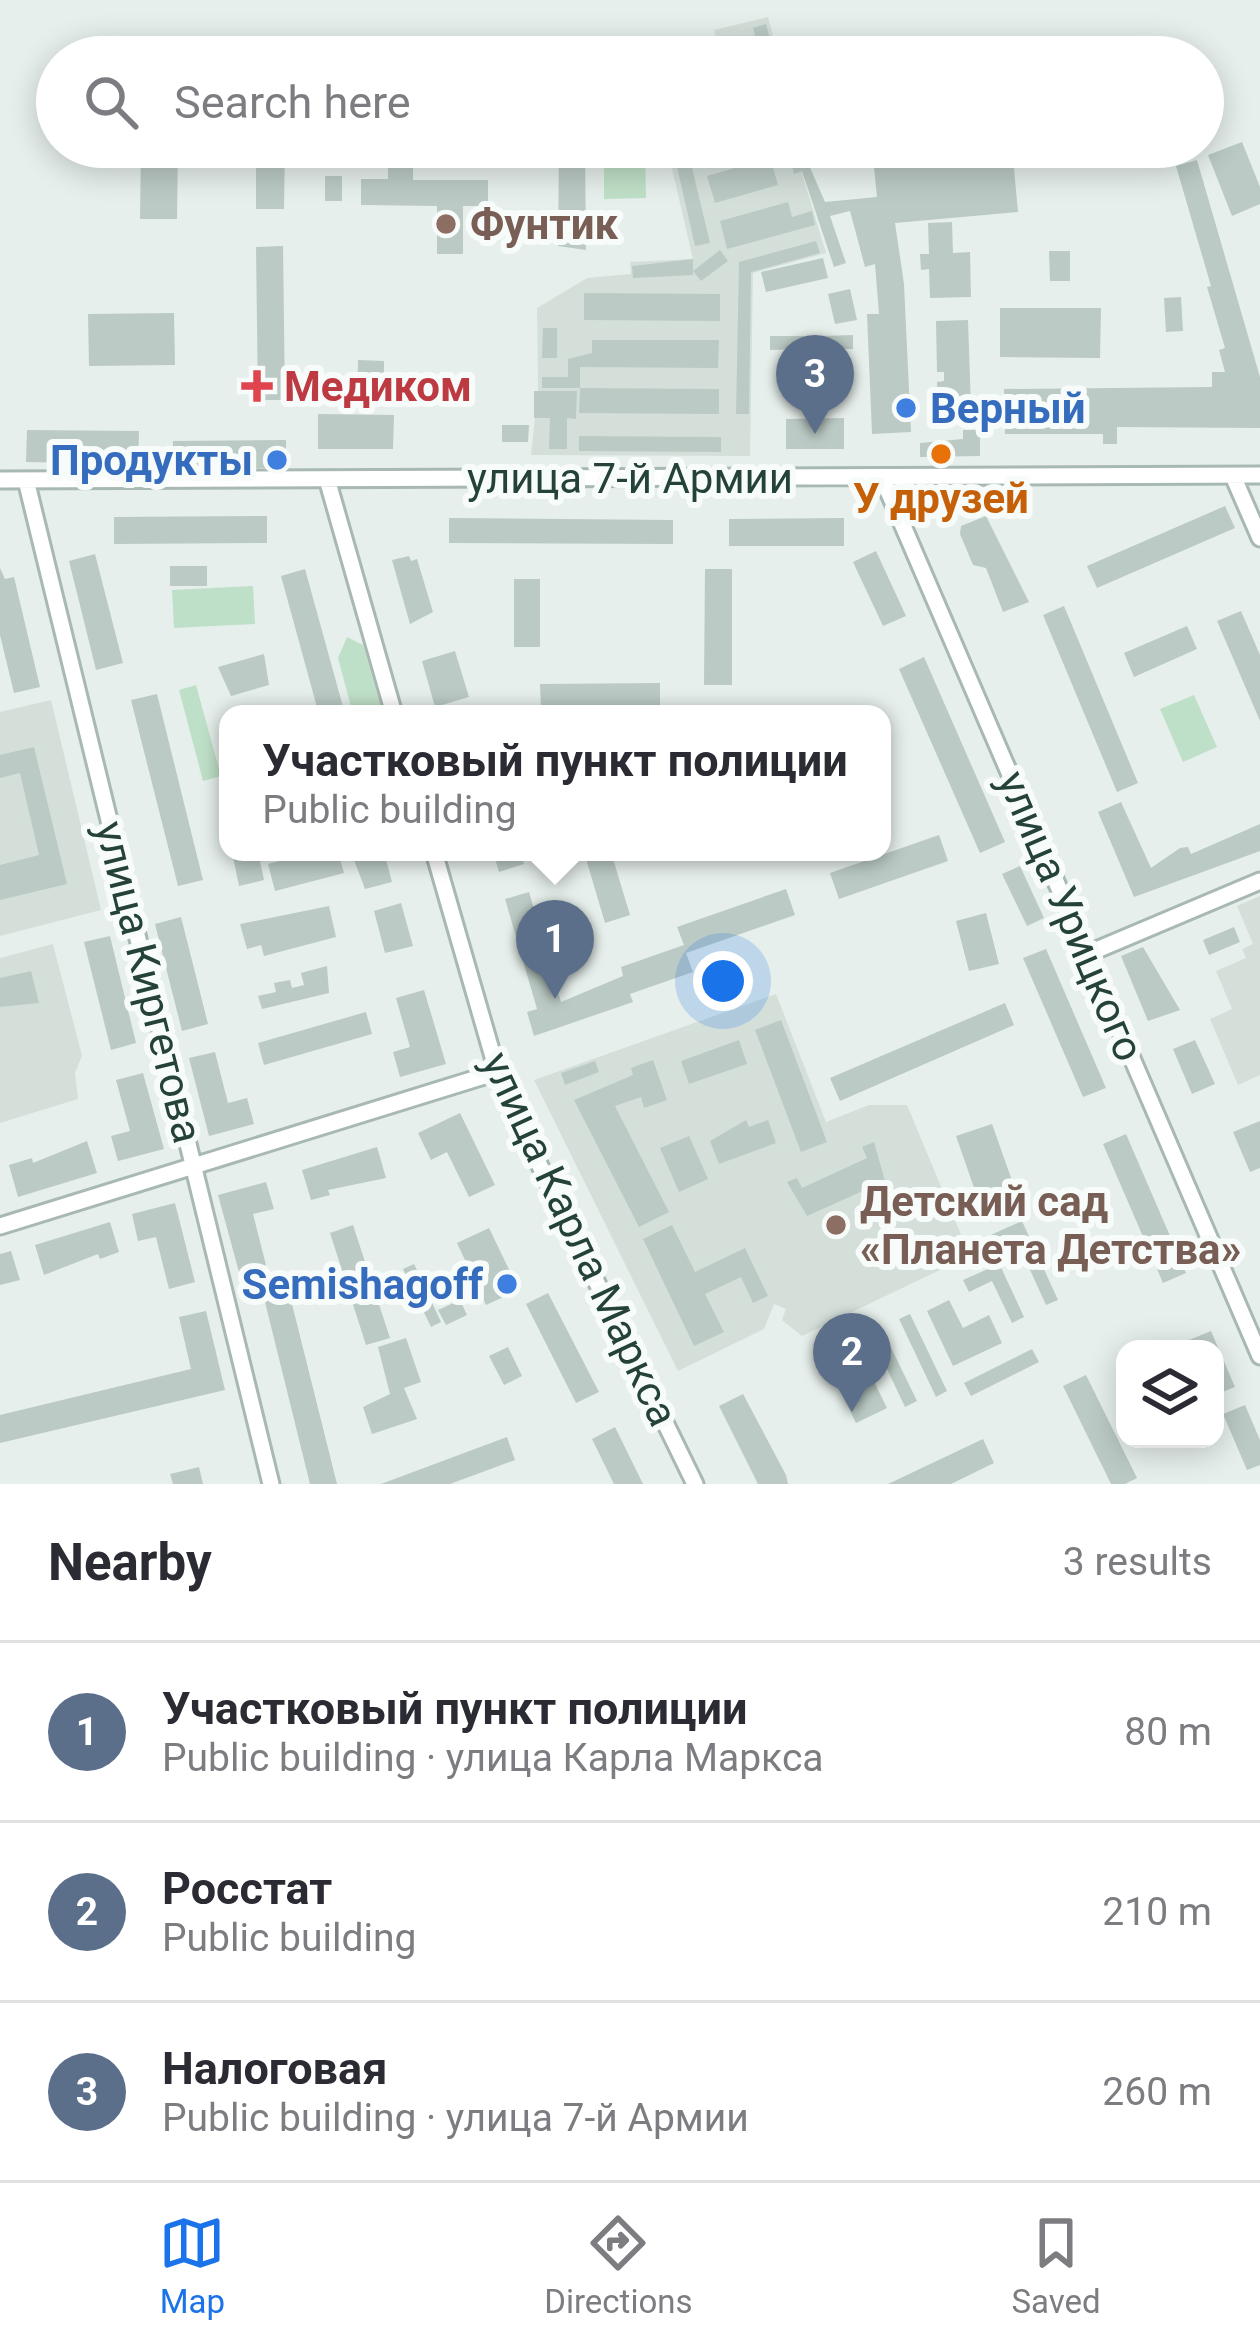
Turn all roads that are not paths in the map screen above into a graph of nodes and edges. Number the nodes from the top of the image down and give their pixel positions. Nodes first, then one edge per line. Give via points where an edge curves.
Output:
1 (1260, 475) edge
2 (1234, 476) junction
3 (881, 477) junction
4 (327, 479) junction
5 (0, 480) edge
6 (26, 480) junction
7 (1260, 538) edge
8 (391, 705) edge
9 (437, 861) edge
10 (1260, 881) edge
11 (1087, 954) junction
12 (496, 1072) junction
13 (194, 1166) junction
14 (0, 1226) edge
15 (1260, 1356) edge
16 (271, 1484) edge
17 (695, 1484) edge

1 - 2 street, улица 7-й Армии
2 - 3 street, улица 7-й Армии
2 - 7 street
3 - 4 street, улица 7-й Армии
3 - 11 street, улица Урицкого
4 - 6 street, улица 7-й Армии
4 - 8 street
5 - 6 street, улица 7-й Армии
6 - 13 street, улица Киргетова
9 - 12 street, улица Карла Маркса
10 - 11 street
11 - 15 street, улица Урицкого
12 - 13 street
12 - 17 street, улица Карла Маркса
13 - 14 street
13 - 16 street, улица Киргетова

